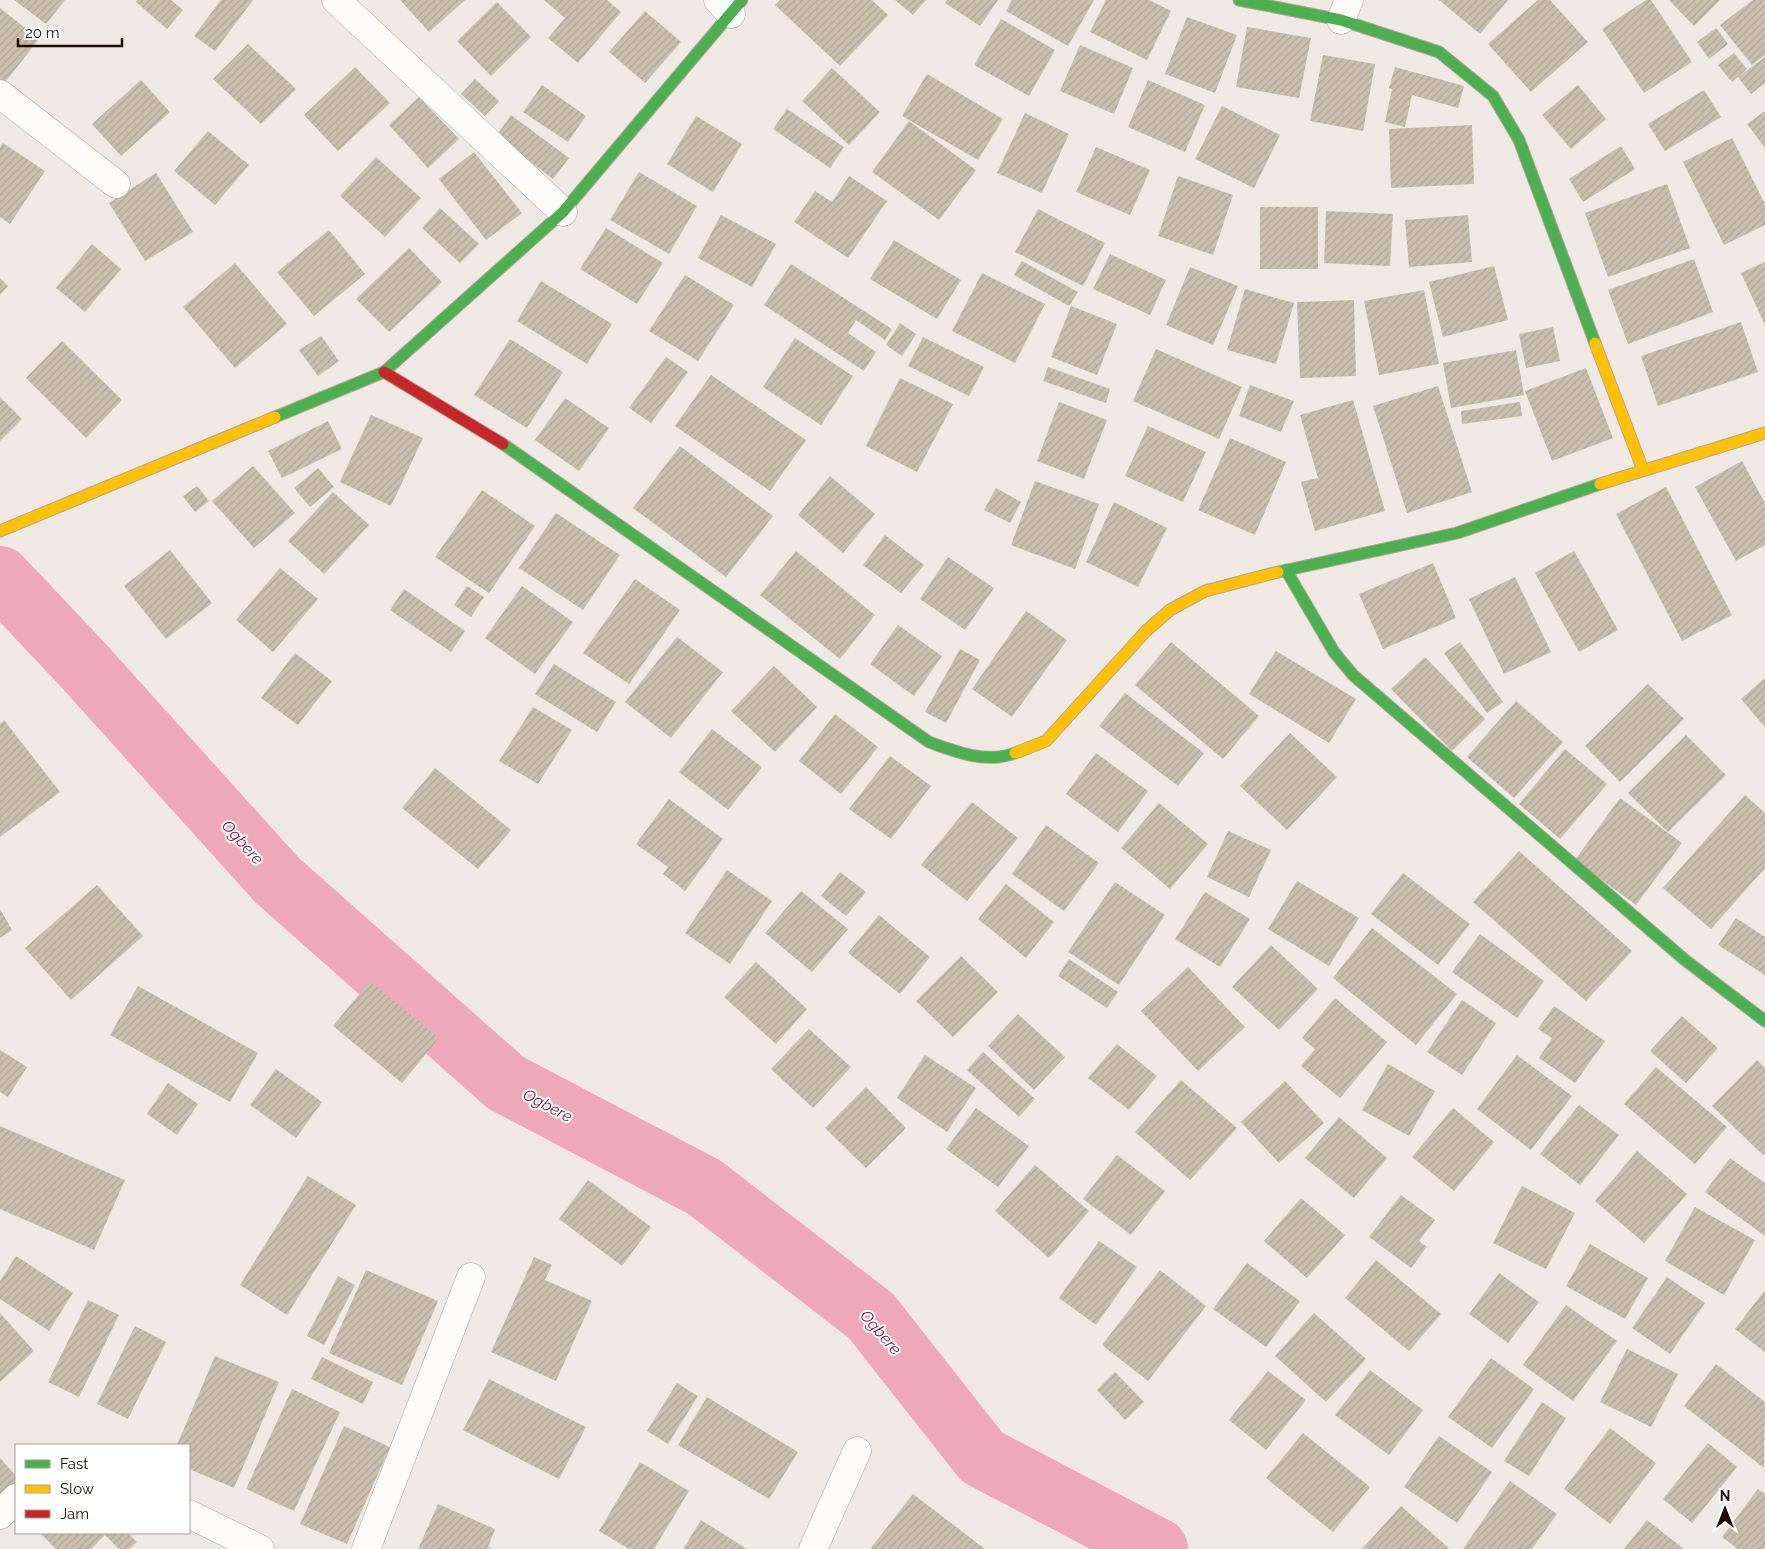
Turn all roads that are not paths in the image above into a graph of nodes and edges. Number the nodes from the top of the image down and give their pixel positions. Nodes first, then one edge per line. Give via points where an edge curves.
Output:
1 (336, 0) edge
2 (1239, 0) edge
3 (730, 5) edge
4 (1345, 10) edge
5 (0, 94) edge
6 (116, 184) dead end
7 (563, 212) junction
8 (384, 372) junction
9 (1765, 432) edge
10 (1643, 470) junction
11 (0, 531) edge
12 (1286, 570) junction
13 (1765, 1022) edge
14 (471, 1277) dead end
15 (858, 1452) dead end
16 (15, 1499) edge
17 (190, 1514) edge
18 (0, 1515) edge
19 (260, 1549) edge
20 (366, 1549) edge
21 (812, 1549) edge

1 - 7 street
2 - 4 street
3 - 7 street
4 - 10 street via 1439,52 1493,96 1519,140
5 - 6 street
7 - 8 street
8 - 11 street
8 - 12 street via 514,451 930,742 967,756 1004,757 1046,741 1146,631 1170,610 1205,591
9 - 10 street
10 - 12 street via 1457,533
12 - 13 street via 1334,652 1354,675 1685,960
14 - 20 street
15 - 21 street
16 - 18 street
17 - 19 street

